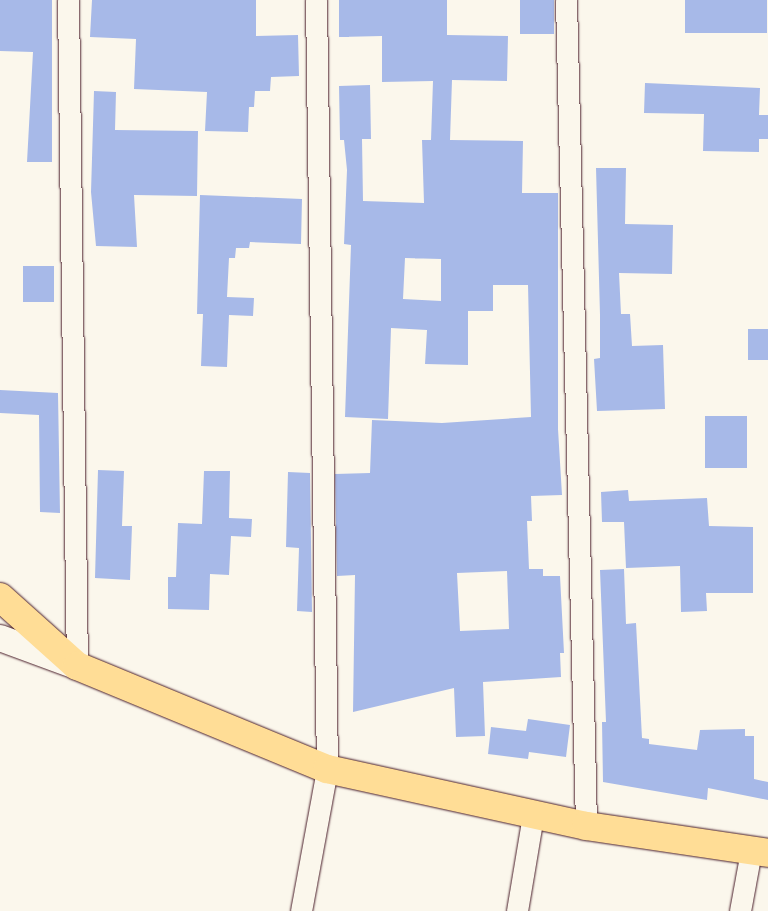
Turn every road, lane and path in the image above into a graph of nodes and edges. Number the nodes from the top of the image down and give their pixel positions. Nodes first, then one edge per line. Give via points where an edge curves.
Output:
1 (68, 0) edge
2 (316, 0) edge
3 (566, 0) edge
4 (0, 597) edge
5 (0, 638) edge
6 (77, 666) junction
7 (327, 769) junction
8 (533, 815) junction
9 (586, 826) junction
10 (760, 852) edge
11 (301, 911) edge
12 (517, 911) edge
13 (740, 911) edge

1 - 6 street
2 - 7 street
3 - 9 street
4 - 6 main road
5 - 6 street
6 - 7 main road
7 - 8 main road
7 - 11 street
8 - 9 main road
8 - 12 street
9 - 10 main road
10 - 13 street

